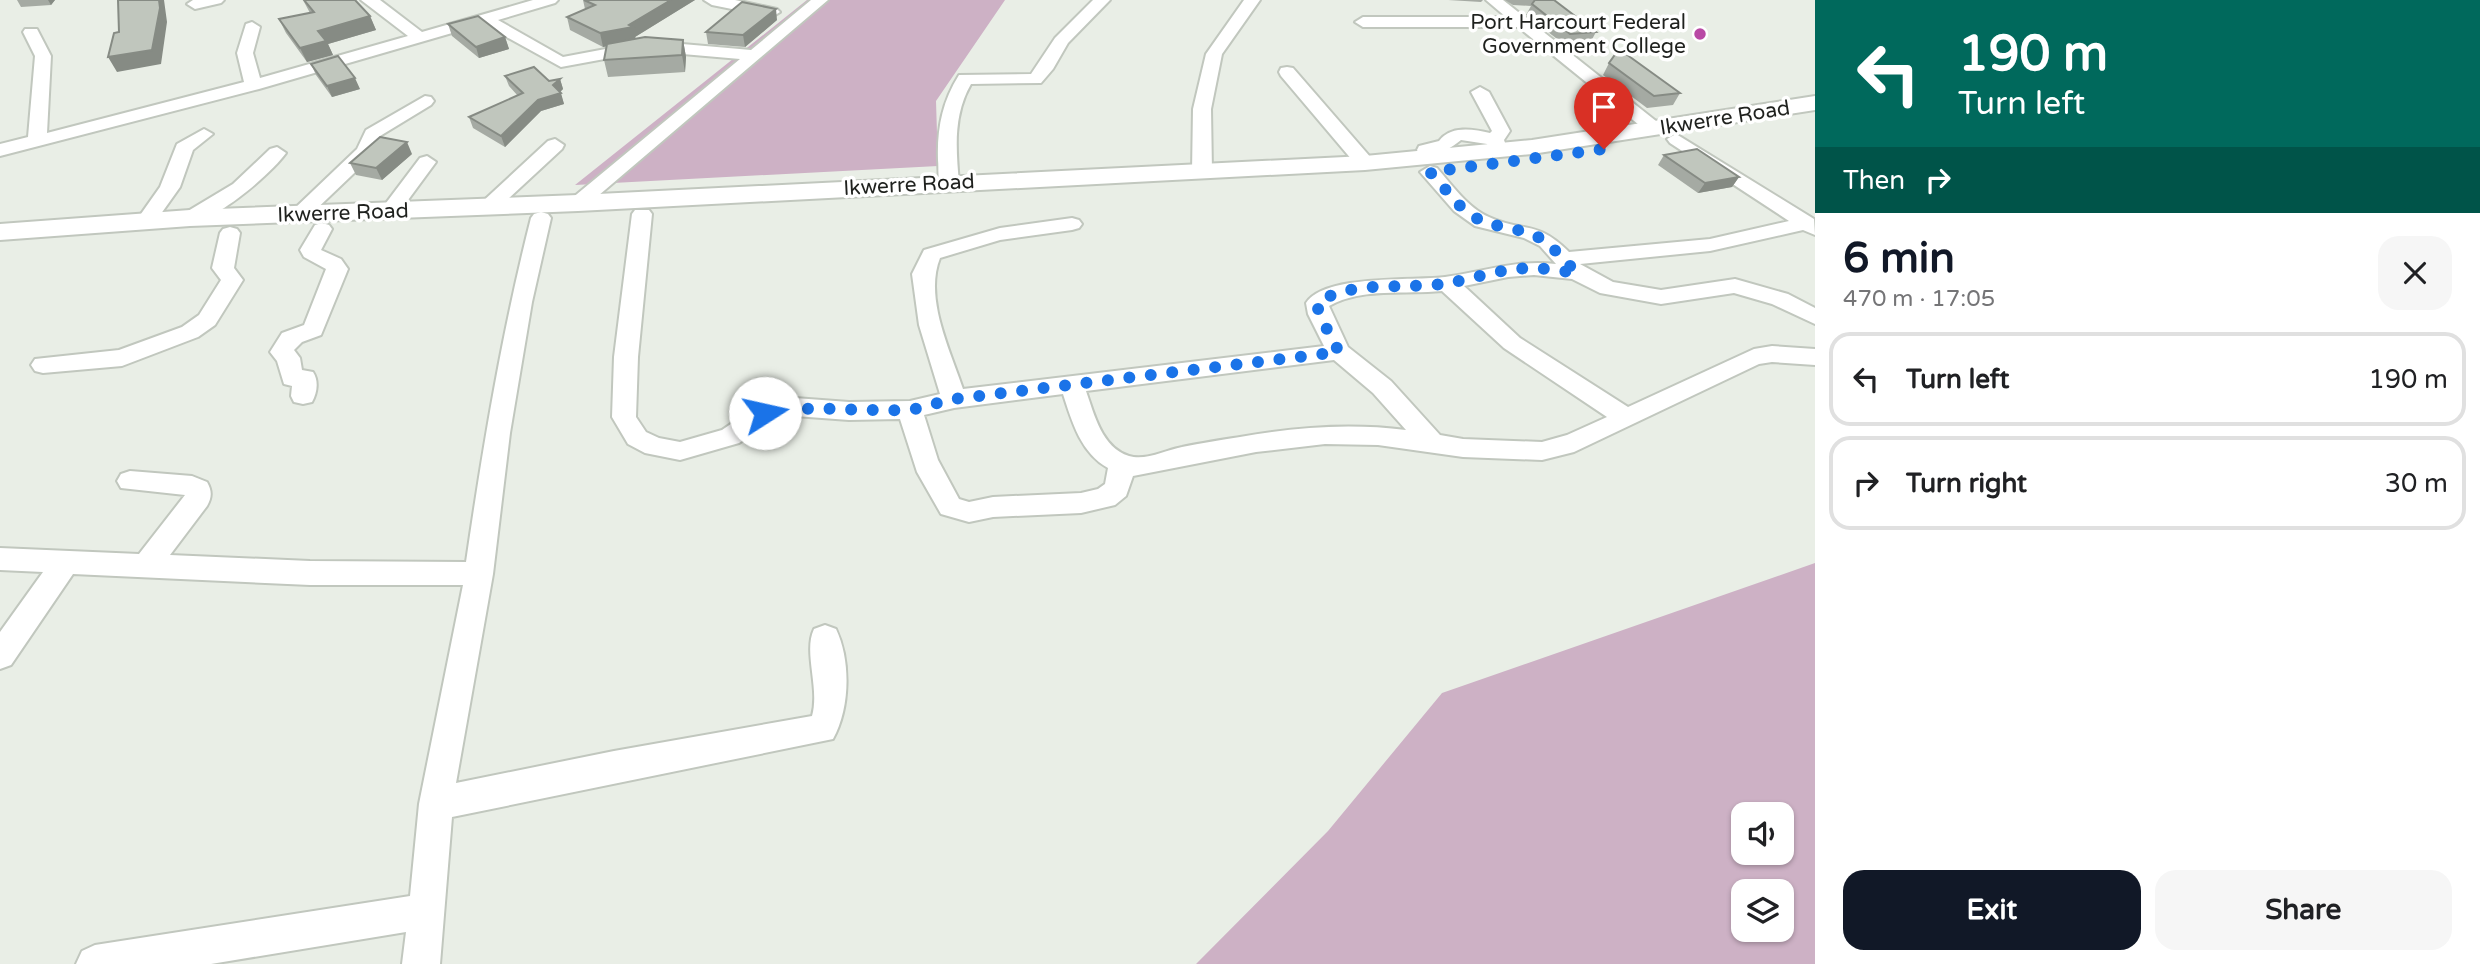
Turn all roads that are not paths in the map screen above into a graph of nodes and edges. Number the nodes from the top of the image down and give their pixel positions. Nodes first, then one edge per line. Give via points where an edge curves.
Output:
1 (216, 0) edge
2 (369, 0) edge
3 (550, 0) edge
4 (712, 0) edge
5 (820, 0) edge
6 (1102, 0) edge
7 (1252, 0) edge
8 (1494, 0) edge
9 (195, 4) dead end
10 (799, 17) junction
11 (484, 18) junction
12 (1363, 22) dead end
13 (1522, 22) junction
14 (252, 27) dead end
15 (31, 32) dead end
16 (420, 38) junction
17 (753, 55) junction
18 (1287, 72) dead end
19 (253, 85) junction
20 (1480, 92) dead end
21 (425, 101) dead end
22 (1815, 103) edge
23 (1815, 118) edge
24 (204, 134) dead end
25 (1666, 134) junction
26 (37, 139) junction
27 (555, 145) dead end
28 (1497, 145) junction
29 (0, 150) edge
30 (277, 153) dead end
31 (1428, 161) junction
32 (427, 162) dead end
33 (1365, 163) junction
34 (1202, 172) junction
35 (949, 183) junction
36 (578, 203) junction
37 (488, 207) junction
38 (390, 211) junction
39 (300, 214) junction
40 (642, 214) junction
41 (190, 218) junction
42 (541, 218) junction
43 (146, 221) junction
44 (1072, 224) dead end
45 (1811, 226) edge
46 (322, 229) junction
47 (0, 232) edge
48 (230, 233) junction
49 (0, 246) edge
50 (1570, 266) junction
51 (1447, 284) junction
52 (1815, 317) edge
53 (1339, 352) junction
54 (1815, 357) edge
55 (43, 365) dead end
56 (1072, 384) junction
57 (303, 396) dead end
58 (954, 399) junction
59 (910, 410) junction
60 (1625, 417) junction
61 (1432, 443) junction
62 (1122, 464) junction
63 (130, 481) dead end
64 (0, 559) edge
65 (66, 562) junction
66 (146, 566) junction
67 (479, 574) junction
68 (825, 638) dead end
69 (0, 656) edge
70 (436, 804) junction
71 (426, 911) junction
72 (95, 964) edge
73 (421, 964) edge

1 - 9 street
2 - 16 street
3 - 11 street
4 - 10 street
5 - 10 street
6 - 35 street via 1061,41 1035,79 965,79 947,123
7 - 34 street via 1214,54 1202,109
8 - 13 street
10 - 17 street
11 - 16 street
11 - 17 street via 561,62 648,46
12 - 13 street
13 - 25 street
14 - 19 street via 245,53
15 - 26 street via 43,56
16 - 19 street
17 - 36 street
18 - 33 street
19 - 26 street
20 - 28 street via 1501,131
21 - 39 street via 372,134 366,151
22 - 25 main road, Ikwerre Road
23 - 25 main road, Ikwerre Road
24 - 43 street via 184,148 180,167
25 - 28 main road, Ikwerre Road
25 - 31 main road, Ikwerre Road via 1486,167
25 - 45 street
26 - 29 street
27 - 37 street
28 - 31 street via 1476,135 1458,135
28 - 33 main road, Ikwerre Road
30 - 41 street via 240,188
31 - 40 main road, Ikwerre Road via 1371,177
31 - 50 street via 1461,207 1482,222 1531,233
32 - 38 street
33 - 34 main road, Ikwerre Road
34 - 35 main road, Ikwerre Road
35 - 36 main road, Ikwerre Road
36 - 37 main road, Ikwerre Road
37 - 38 main road, Ikwerre Road
38 - 39 main road, Ikwerre Road
39 - 41 main road, Ikwerre Road
40 - 42 main road, Ikwerre Road
40 - 59 street via 624,417 637,438 680,451 730,437 765,413 795,407
41 - 43 main road, Ikwerre Road
42 - 46 main road, Ikwerre Road
42 - 67 street via 504,393
43 - 47 main road, Ikwerre Road
44 - 58 street via 1017,229 930,254 923,274 930,325
45 - 50 street
46 - 48 main road, Ikwerre Road
46 - 57 street via 310,250 337,269 313,330 290,338 282,352 292,378 305,378
48 - 49 main road, Ikwerre Road
48 - 55 street via 223,268 232,280 207,320 190,332 122,358
50 - 51 street via 1485,274
50 - 52 street via 1608,288 1638,295 1735,286 1780,299
51 - 53 street via 1328,295 1317,303 1319,314
51 - 60 street via 1512,343
53 - 56 street
53 - 61 street via 1382,387
54 - 60 street via 1754,357
56 - 58 street
56 - 62 street via 1087,430 1101,451
58 - 59 street
59 - 62 street via 933,483 950,508 970,512 1106,498 1117,488
60 - 61 street via 1574,443 1542,451
61 - 62 street via 1324,435 1184,455 1147,467
63 - 66 street via 198,489 198,499
64 - 65 street
65 - 66 street
65 - 69 street
66 - 67 street
67 - 70 street
68 - 70 street via 831,703 830,718 821,729
70 - 71 street
71 - 72 street
71 - 73 street

